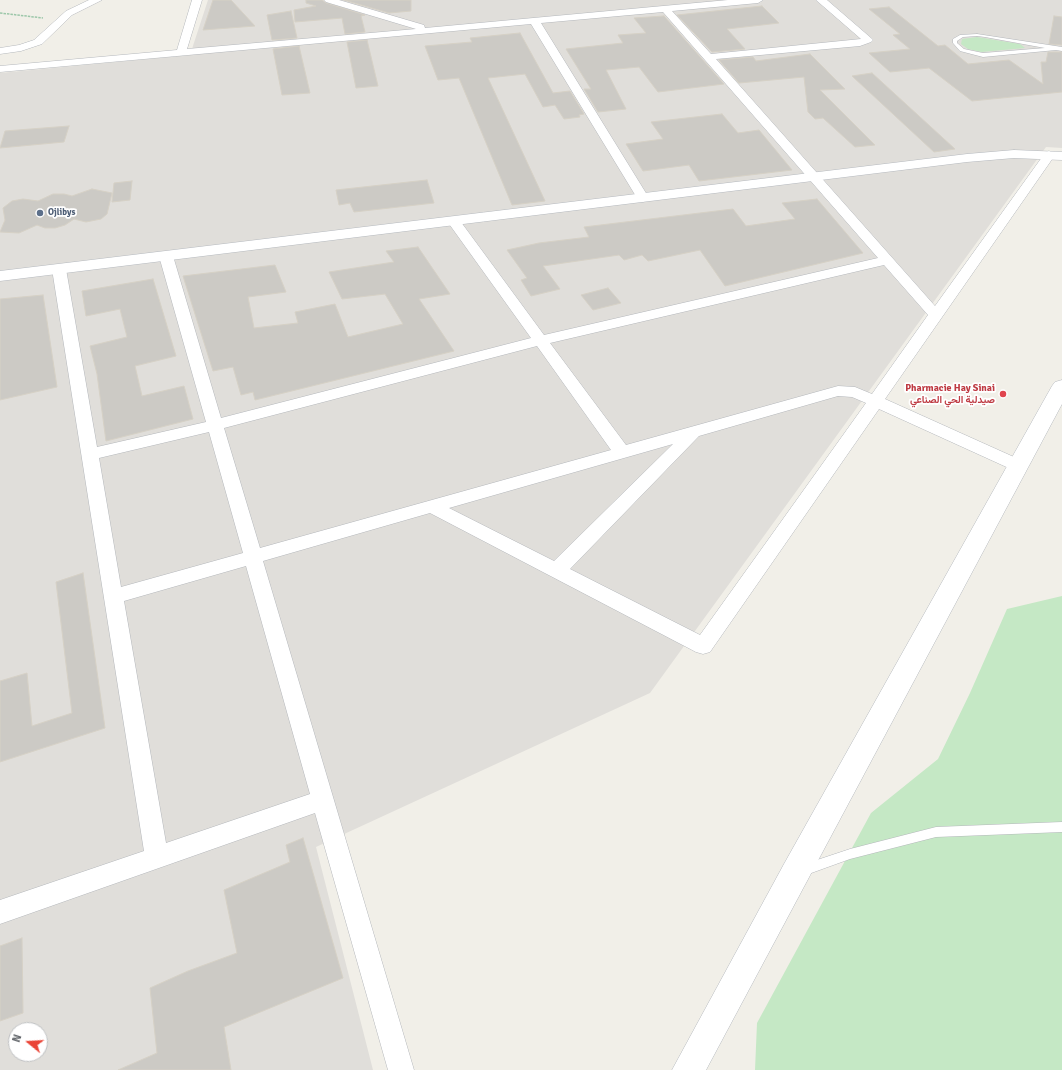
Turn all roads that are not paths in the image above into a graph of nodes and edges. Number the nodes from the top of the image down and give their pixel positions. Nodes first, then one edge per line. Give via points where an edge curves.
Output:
1 (97, 0) edge
2 (197, 0) edge
3 (329, 0) edge
4 (758, 0) edge
5 (821, 0) edge
6 (662, 4) edge
7 (534, 20) junction
8 (429, 30) junction
9 (1059, 48) edge
10 (0, 51) edge
11 (181, 53) junction
12 (708, 57) junction
13 (0, 69) edge
14 (1056, 156) edge
15 (814, 177) junction
16 (643, 198) junction
17 (453, 221) junction
18 (166, 256) junction
19 (887, 260) junction
20 (59, 269) junction
21 (0, 276) edge
22 (936, 315) junction
23 (539, 341) junction
24 (1062, 386) edge
25 (876, 401) junction
26 (214, 425) junction
27 (693, 432) junction
28 (622, 452) junction
29 (90, 454) junction
30 (1019, 466) junction
31 (431, 506) junction
32 (252, 557) junction
33 (556, 571) junction
34 (113, 597) junction
35 (323, 800) junction
36 (1062, 827) edge
37 (157, 857) junction
38 (794, 874) junction
39 (0, 912) edge
40 (401, 1070) edge
41 (688, 1070) edge

1 - 10 street via 69,13 38,42
2 - 11 street
3 - 8 street
4 - 6 street via 686,6
5 - 12 street via 868,40 860,43
6 - 7 street
6 - 12 street
7 - 8 street
7 - 16 street
8 - 11 street
9 - 9 lane via 977,35 962,36 955,40 962,50 983,55
11 - 13 street
12 - 15 street
14 - 15 street via 1014,154
14 - 22 street
15 - 16 street
15 - 19 street
16 - 17 street
17 - 18 street
17 - 23 street
18 - 20 street
18 - 26 street
19 - 22 street
19 - 23 street
20 - 21 street
20 - 29 street
22 - 25 street
23 - 26 street
23 - 28 street
24 - 30 street
25 - 27 street via 855,392 838,391
25 - 30 street
25 - 33 street via 702,646
26 - 29 street
26 - 32 street
27 - 28 street
27 - 33 street
28 - 31 street
29 - 34 street
30 - 38 street
31 - 32 street
31 - 33 street
32 - 34 street
32 - 35 street
34 - 37 street
35 - 37 street
35 - 40 street
36 - 38 lane via 936,832 850,854
37 - 39 street
38 - 41 street

